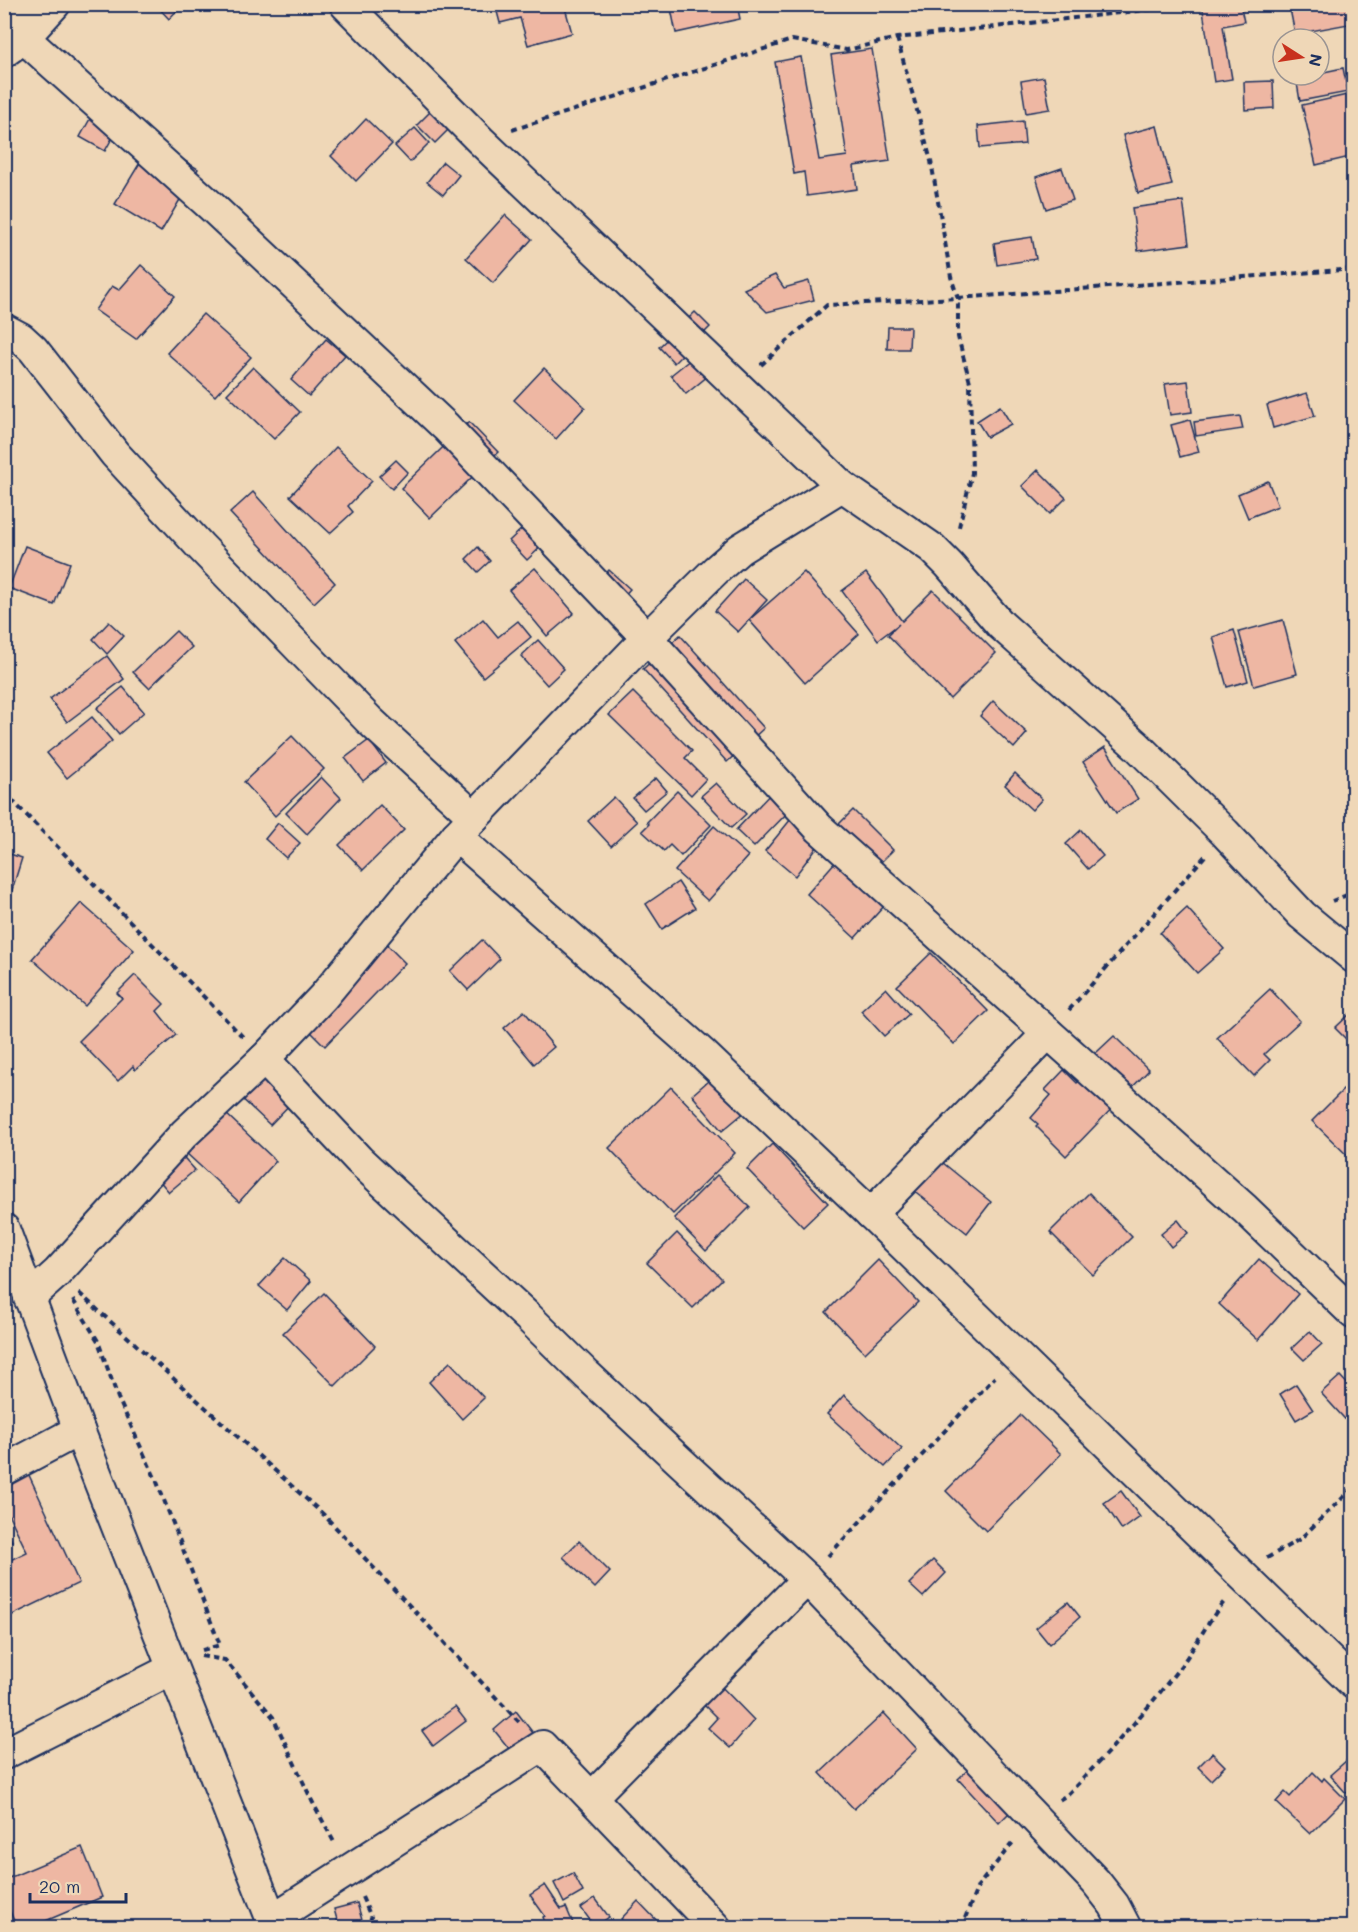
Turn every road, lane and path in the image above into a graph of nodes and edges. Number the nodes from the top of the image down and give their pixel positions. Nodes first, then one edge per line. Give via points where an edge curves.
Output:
1 (28, 4) edge
2 (56, 4) edge
3 (345, 4) edge
4 (1199, 4) edge
5 (897, 38) junction
6 (14, 45) edge
7 (480, 140) junction
8 (1353, 270) edge
9 (958, 298) junction
10 (4, 329) edge
11 (737, 386) junction
12 (842, 486) junction
13 (950, 565) junction
14 (647, 638) junction
15 (4, 792) edge
16 (465, 826) junction
17 (1225, 833) junction
18 (1353, 958) edge
19 (1048, 1033) junction
20 (264, 1059) junction
21 (872, 1214) junction
22 (4, 1228) edge
23 (57, 1273) junction
24 (29, 1298) junction
25 (1353, 1314) edge
26 (1016, 1355) junction
27 (79, 1430) junction
28 (4, 1470) edge
29 (1353, 1486) edge
30 (1244, 1577) junction
31 (807, 1579) junction
32 (189, 1659) junction
33 (1353, 1684) edge
34 (542, 1746) junction
35 (4, 1754) edge
36 (592, 1797) junction
37 (1033, 1816) junction
38 (349, 1869) junction
39 (273, 1924) edge
40 (370, 1928) edge
41 (716, 1928) edge
42 (961, 1928) edge
43 (1126, 1928) edge

1 - 6 street
2 - 6 street
3 - 7 street
4 - 5 path
5 - 7 path via 848,50 792,40
5 - 9 path via 931,161
6 - 14 street via 211,206 447,427
7 - 11 street
8 - 9 path
9 - 11 path via 826,305
9 - 13 path via 958,337 970,382 972,473
10 - 16 street via 33,349 115,454
11 - 12 street
12 - 13 street via 932,548
12 - 14 street via 740,549
13 - 17 street via 1001,624 1136,745
14 - 16 street
14 - 19 street via 819,828
15 - 20 path
16 - 20 street via 323,997
16 - 21 street
17 - 18 street via 1302,915
17 - 19 path
19 - 21 street
19 - 25 street via 1245,1209
20 - 23 street via 184,1134
20 - 31 street via 359,1160
21 - 26 street
22 - 24 street
23 - 24 street
23 - 32 path via 98,1341 220,1645
23 - 34 path via 324,1515
24 - 27 street
26 - 30 street
26 - 31 path
27 - 28 street
27 - 32 street
29 - 30 path via 1300,1539
30 - 33 street
30 - 37 path via 1126,1735 1067,1795
31 - 36 street
31 - 37 street
32 - 35 street
32 - 38 path via 225,1659 273,1717
32 - 39 street
34 - 36 street
34 - 38 street
36 - 41 street
37 - 42 path via 978,1886
37 - 43 street via 1096,1882
38 - 39 street
38 - 40 path via 371,1917

